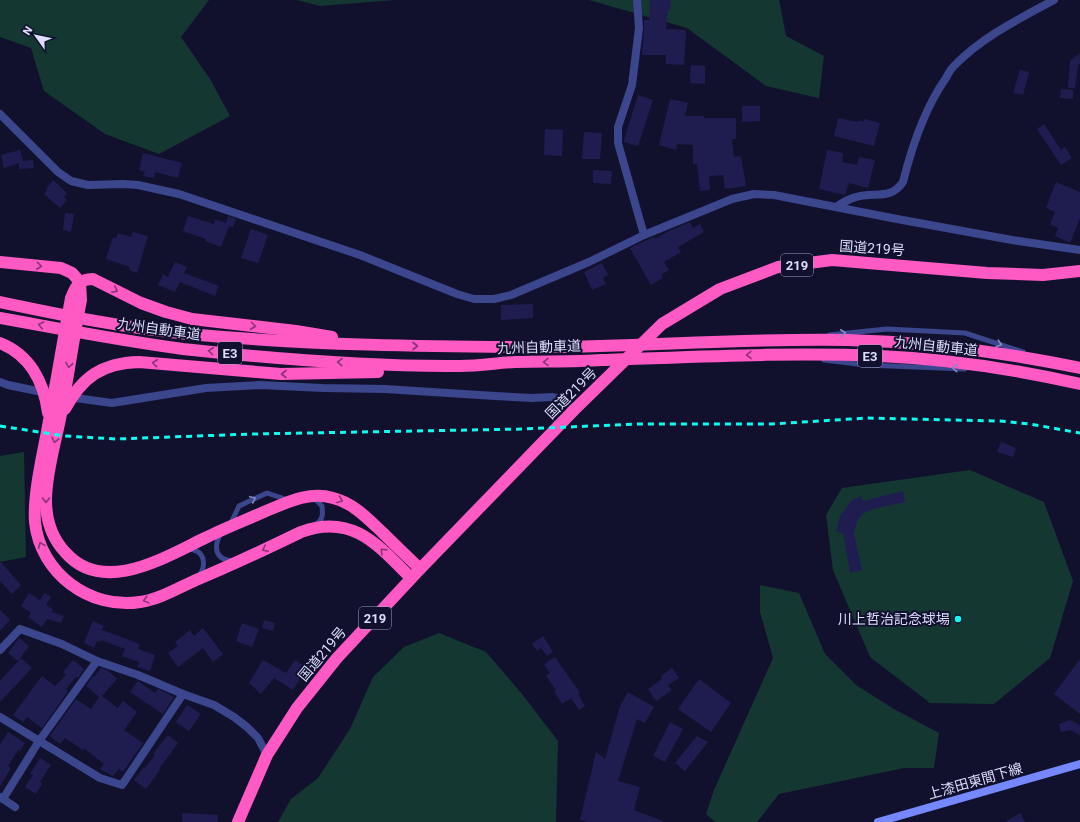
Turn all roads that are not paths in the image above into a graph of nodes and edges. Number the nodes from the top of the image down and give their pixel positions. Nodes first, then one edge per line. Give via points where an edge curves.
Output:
1 (637, 0) edge
2 (1054, 0) edge
3 (0, 114) edge
4 (836, 207) junction
5 (644, 235) junction
6 (1080, 250) edge
7 (0, 262) edge
8 (1080, 270) edge
9 (80, 282) junction
10 (0, 302) edge
11 (0, 318) edge
12 (0, 342) edge
13 (376, 346) junction
14 (463, 366) junction
15 (1080, 368) edge
16 (0, 382) edge
17 (1080, 384) edge
18 (67, 385) junction
19 (574, 410) junction
20 (55, 419) junction
21 (46, 460) junction
22 (309, 496) junction
23 (290, 501) junction
24 (225, 528) junction
25 (313, 528) junction
26 (181, 549) junction
27 (238, 562) junction
28 (420, 569) junction
29 (411, 578) junction
30 (196, 580) junction
31 (0, 650) edge
32 (97, 661) junction
33 (183, 694) junction
34 (0, 717) edge
35 (39, 741) junction
36 (267, 755) junction
37 (1080, 764) edge
38 (2, 798) edge
39 (15, 807) dead end
40 (238, 822) edge
41 (878, 822) edge

1 - 5 street via 639,28 632,85 618,127 618,143
2 - 4 street via 990,36 954,66 937,90 920,125 903,182 898,188 886,194 857,196
3 - 5 street via 71,182 88,185 123,184 179,194 353,253 474,299 494,299 511,295 590,262
4 - 5 street via 774,195 754,194 732,199
4 - 6 street
7 -> 9 highway via 61,268 72,273
8 - 19 highway, 国道219号 / 219 via 1043,275 987,273 832,260 778,267 720,289 662,324
9 -> 13 highway via 93,279 141,303 192,319 296,331
9 - 18 highway via 67,346
10 - 13 highway, 九州自動車道 / E3 via 94,321 186,334
14 -> 11 highway, 九州自動車道 / E3 via 371,365 189,349 90,335
12 - 20 highway via 16,351 35,370
13 -> 15 highway, 九州自動車道 / E3 via 550,347 848,340 1000,353
17 -> 14 highway, 九州自動車道 / E3 via 1003,369 926,360 847,355 775,354 514,362
14 -> 18 highway via 281,374 123,362
16 - 19 street via 76,399 112,403 206,388 260,385 553,397 565,401
18 - 20 highway
18 - 20 highway
19 - 28 highway, 国道219号 / 219
20 - 21 highway
21 -> 26 highway via 46,500 50,531 62,550 81,565 95,570 134,570
30 -> 21 highway via 142,602 123,604 94,597 68,582 48,561 38,538 34,508
22 - 23 highway
22 - 25 lane via 322,506 321,521
22 -> 28 highway via 342,500 360,512
23 - 24 highway
24 -> 23 lane via 239,506 267,493
24 - 26 highway
24 - 27 lane via 216,542 218,554 230,561
25 -> 27 highway
29 -> 25 highway via 360,533 337,526
26 - 30 lane via 194,550 202,555 204,567
27 - 30 highway
28 - 29 highway, 国道219号 / 219
29 - 36 highway, 国道219号 / 219 via 337,658 297,708
31 - 32 street via 20,628
32 - 33 street
32 - 35 street
33 - 35 street via 122,785 100,778
33 - 36 street via 214,705 234,716 258,738
34 - 35 street
35 - 38 street
36 - 40 highway, 国道219号 / 219
37 - 41 main road, 上漆田東間下線
38 - 39 street

